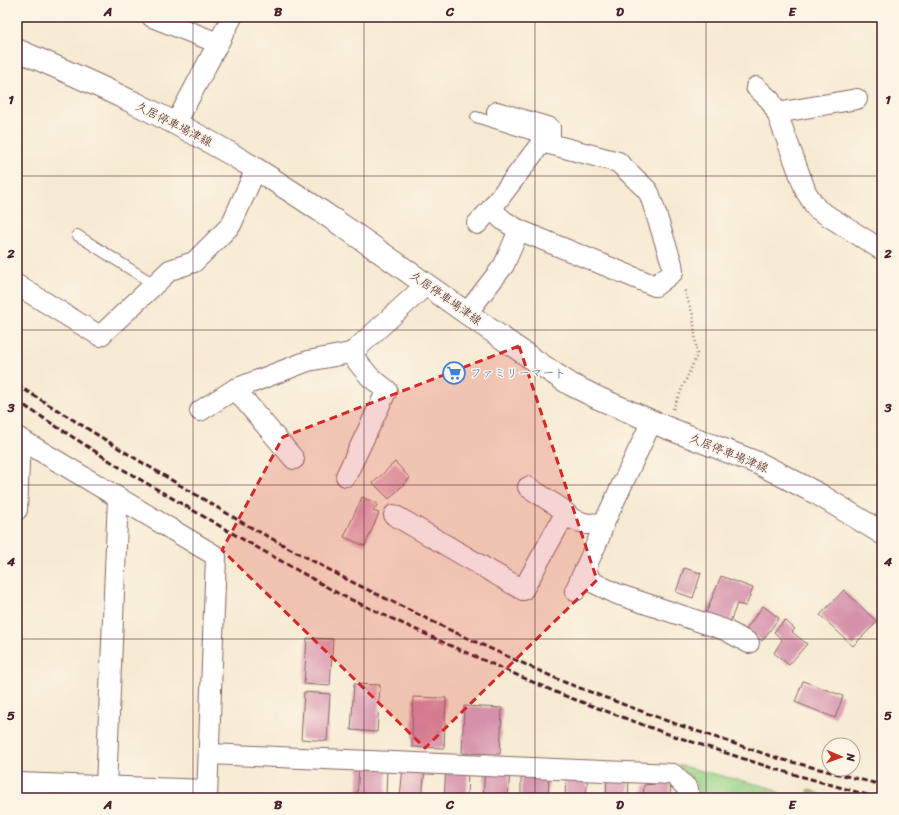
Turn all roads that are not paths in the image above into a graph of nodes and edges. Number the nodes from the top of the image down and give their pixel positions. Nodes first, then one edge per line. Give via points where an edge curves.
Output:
1 (152, 17) edge
2 (232, 17) edge
3 (218, 43) junction
4 (17, 50) edge
5 (756, 87) dead end
6 (857, 99) dead end
7 (497, 112) dead end
8 (777, 113) junction
9 (476, 117) dead end
10 (176, 123) junction
11 (546, 143) junction
12 (256, 169) junction
13 (492, 209) junction
14 (476, 224) dead end
15 (519, 230) junction
16 (77, 235) dead end
17 (882, 250) edge
18 (17, 285) edge
19 (155, 285) junction
20 (426, 285) junction
21 (467, 313) junction
22 (350, 353) junction
23 (235, 389) junction
24 (200, 411) dead end
25 (659, 424) junction
26 (18, 438) edge
27 (294, 459) dead end
28 (346, 476) dead end
29 (528, 487) dead end
30 (118, 498) junction
31 (17, 510) edge
32 (394, 515) dead end
33 (568, 515) junction
34 (604, 523) junction
35 (882, 533) edge
36 (586, 568) junction
37 (575, 591) dead end
38 (749, 644) dead end
39 (209, 754) junction
40 (17, 783) edge
41 (106, 787) junction
42 (207, 794) edge
43 (688, 798) edge

1 - 3 street
2 - 3 street
3 - 10 street
4 - 10 main road, 久居停車場津線
5 - 8 street via 770,100
6 - 8 street
7 - 11 street via 550,128
8 - 17 street via 806,192 817,209
9 - 11 lane via 533,135
10 - 12 main road, 久居停車場津線
11 - 13 street
11 - 15 street via 618,162 646,190 650,195 673,272 655,286
12 - 19 street via 231,225 194,262 170,270
12 - 20 main road, 久居停車場津線
13 - 14 street
13 - 15 street via 504,221
15 - 21 street via 504,265
16 - 19 lane
18 - 19 street via 100,336
20 - 21 main road, 久居停車場津線
20 - 22 street
21 - 25 main road, 久居停車場津線 via 570,384
22 - 23 street via 308,361
22 - 28 street via 370,377 387,390
23 - 24 street
23 - 27 street
25 - 34 street
25 - 35 main road, 久居停車場津線 via 760,464 818,494
26 - 30 street
26 - 31 street
29 - 33 street
30 - 39 street via 216,556
30 - 41 street
32 - 33 street via 523,590 561,521
33 - 34 street via 587,524
34 - 36 street
36 - 37 street
36 - 38 street via 590,581 617,594 725,630
39 - 42 street
39 - 43 street via 674,774 688,789
40 - 41 street
41 - 42 street

